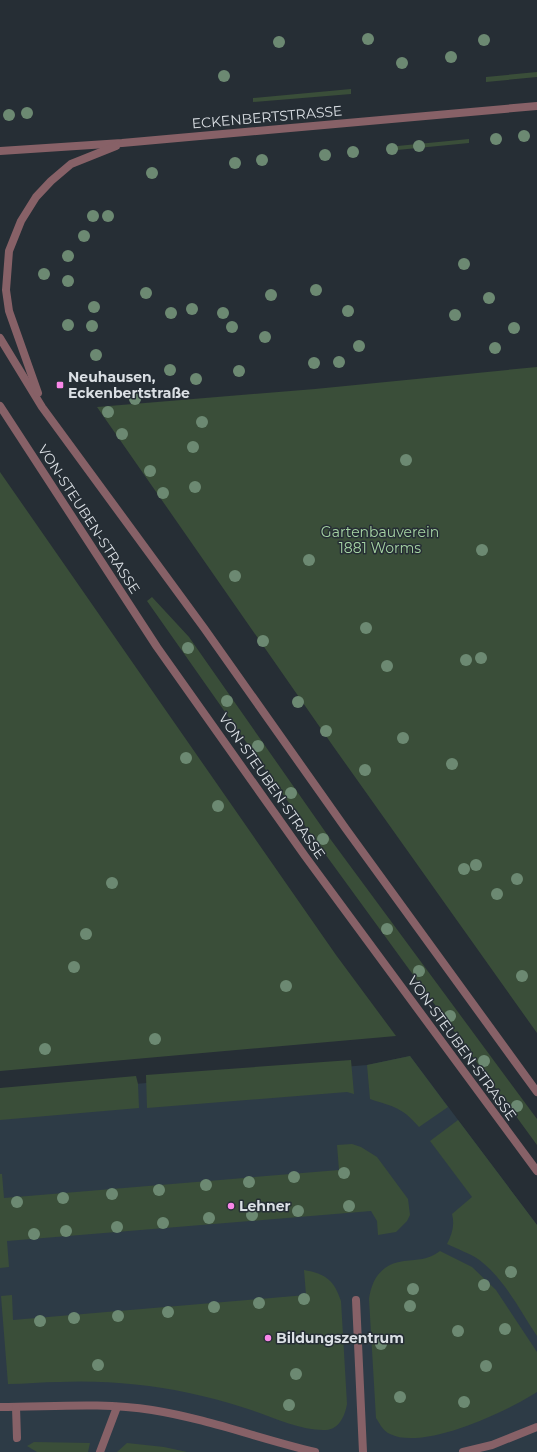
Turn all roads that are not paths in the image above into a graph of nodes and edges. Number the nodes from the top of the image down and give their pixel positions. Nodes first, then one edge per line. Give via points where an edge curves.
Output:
1 (537, 106) edge
2 (122, 143) junction
3 (0, 151) edge
4 (0, 338) edge
5 (0, 406) edge
6 (42, 407) junction
7 (537, 1092) edge
8 (537, 1171) edge
9 (356, 1300) dead end
10 (0, 1407) edge
11 (16, 1407) junction
12 (117, 1407) junction
13 (537, 1427) edge
14 (17, 1438) dead end
15 (100, 1452) edge
16 (315, 1452) edge
17 (362, 1452) edge
18 (463, 1452) edge

1 - 2 street, ECKENBERTSTRASSE
2 - 3 street, ECKENBERTSTRASSE
2 - 6 street via 71,164 51,181 36,197 21,221 9,251 6,290 9,311
4 - 6 street, VON-STEUBEN-STRASSE
5 - 8 street, VON-STEUBEN-STRASSE via 157,647 305,856
6 - 7 street, VON-STEUBEN-STRASSE
9 - 17 street
10 - 11 street
11 - 12 street
11 - 14 street
12 - 15 street
12 - 16 street via 186,1416
13 - 18 street via 492,1445

